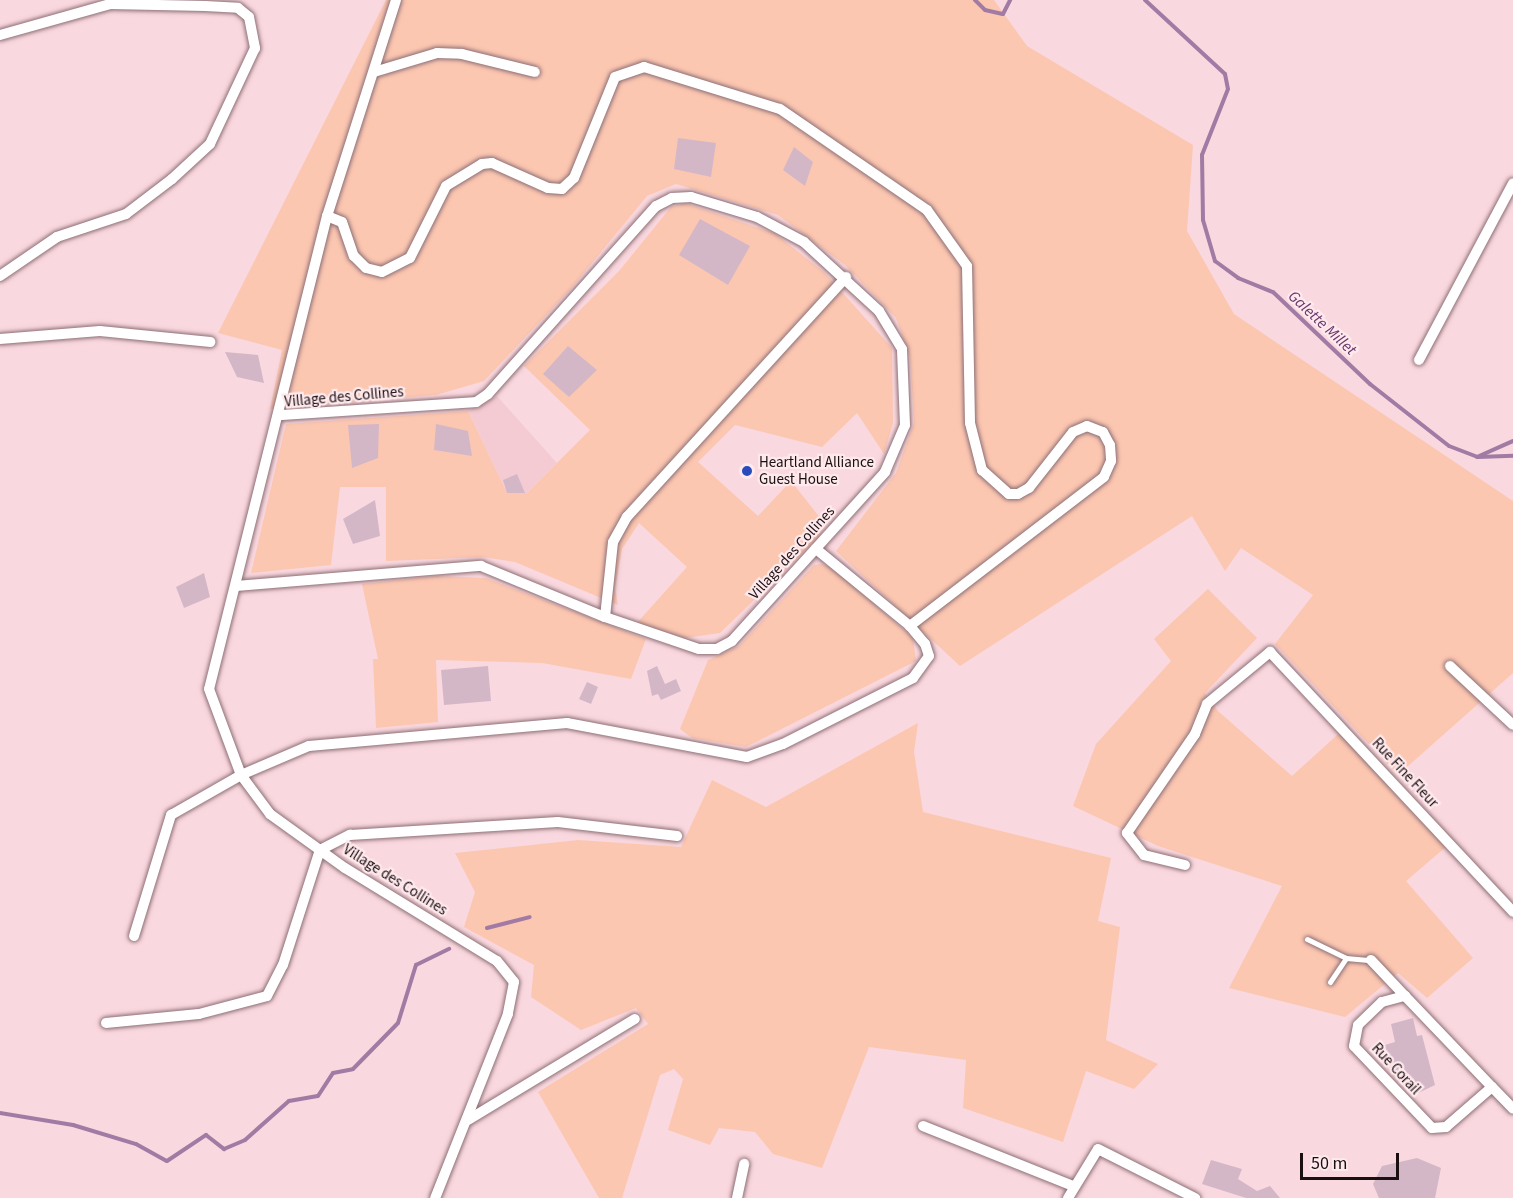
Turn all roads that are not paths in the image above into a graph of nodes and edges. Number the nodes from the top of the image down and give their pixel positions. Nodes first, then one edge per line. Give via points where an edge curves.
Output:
1 (396, 0) edge
2 (0, 35) edge
3 (374, 72) junction
4 (535, 72) dead end
5 (1513, 183) edge
6 (327, 216) junction
7 (0, 276) edge
8 (846, 277) junction
9 (0, 339) edge
10 (210, 342) dead end
11 (1419, 360) dead end
12 (279, 415) junction
13 (816, 549) junction
14 (236, 586) junction
15 (605, 617) junction
16 (910, 626) junction
17 (1450, 666) dead end
18 (1513, 725) edge
19 (241, 775) junction
20 (677, 836) dead end
21 (320, 850) junction
22 (1185, 865) dead end
23 (1513, 912) edge
24 (134, 936) dead end
25 (1307, 939) dead end
26 (1346, 958) junction
27 (1371, 960) joint
28 (1330, 982) dead end
29 (1405, 996) junction
30 (635, 1019) dead end
31 (106, 1023) dead end
32 (1492, 1087) junction
33 (1513, 1110) edge
34 (468, 1120) junction
35 (923, 1126) dead end
36 (744, 1164) dead end
37 (1073, 1186) junction
38 (435, 1198) edge
39 (736, 1198) edge
40 (1068, 1198) edge
41 (1195, 1198) edge

1 - 3 street
2 - 7 street via 110,4 205,6 238,8 249,17 255,48 210,144 172,179 126,214 57,237
3 - 4 street via 437,53 462,54
3 - 6 street
5 - 11 street
6 - 12 street
6 - 16 street via 342,222 354,256 366,268 382,272 410,258 446,186 482,164 492,163 548,188 562,189 574,178 615,77 644,67 780,109 927,210 967,266 970,423 982,471 1009,494 1018,494 1029,488 1073,432 1087,426 1103,432 1110,445 1111,461 1104,477
8 - 12 street, Village des Collines via 779,227 691,197 672,198 656,206 488,394 476,402
8 - 13 street, Village des Collines via 893,328 902,349 905,425 885,472
8 - 15 street via 627,517 613,542
9 - 10 street via 100,331
12 - 14 street, Village des Collines
13 - 15 street, Village des Collines via 732,641 717,649 699,650
13 - 16 street
14 - 15 street, Village des Collines via 481,566
14 - 19 street, Village des Collines via 208,689
16 - 19 street via 929,656 913,678 783,744 747,758 567,723 309,746
17 - 18 street
19 - 21 street, Village des Collines via 270,814
19 - 24 street via 171,815
20 - 21 street via 558,822 350,835
21 - 31 street via 283,964 267,996 200,1014
21 - 34 street, Village des Collines via 497,961 514,982 508,1014
22 - 23 street, Rue Fine Fleur via 1144,855 1127,833 1195,734 1207,705 1265,653 1275,653
25 - 26 lane
26 - 27 lane
26 - 28 lane
27 - 29 street
29 - 32 street
29 - 32 street, Rue Corail via 1382,1002 1358,1025 1354,1046 1432,1128 1446,1126
30 - 34 street
32 - 33 street
34 - 38 street, Village des Collines
35 - 37 street
36 - 39 street
37 - 40 street
37 - 41 street via 1093,1152 1103,1149

